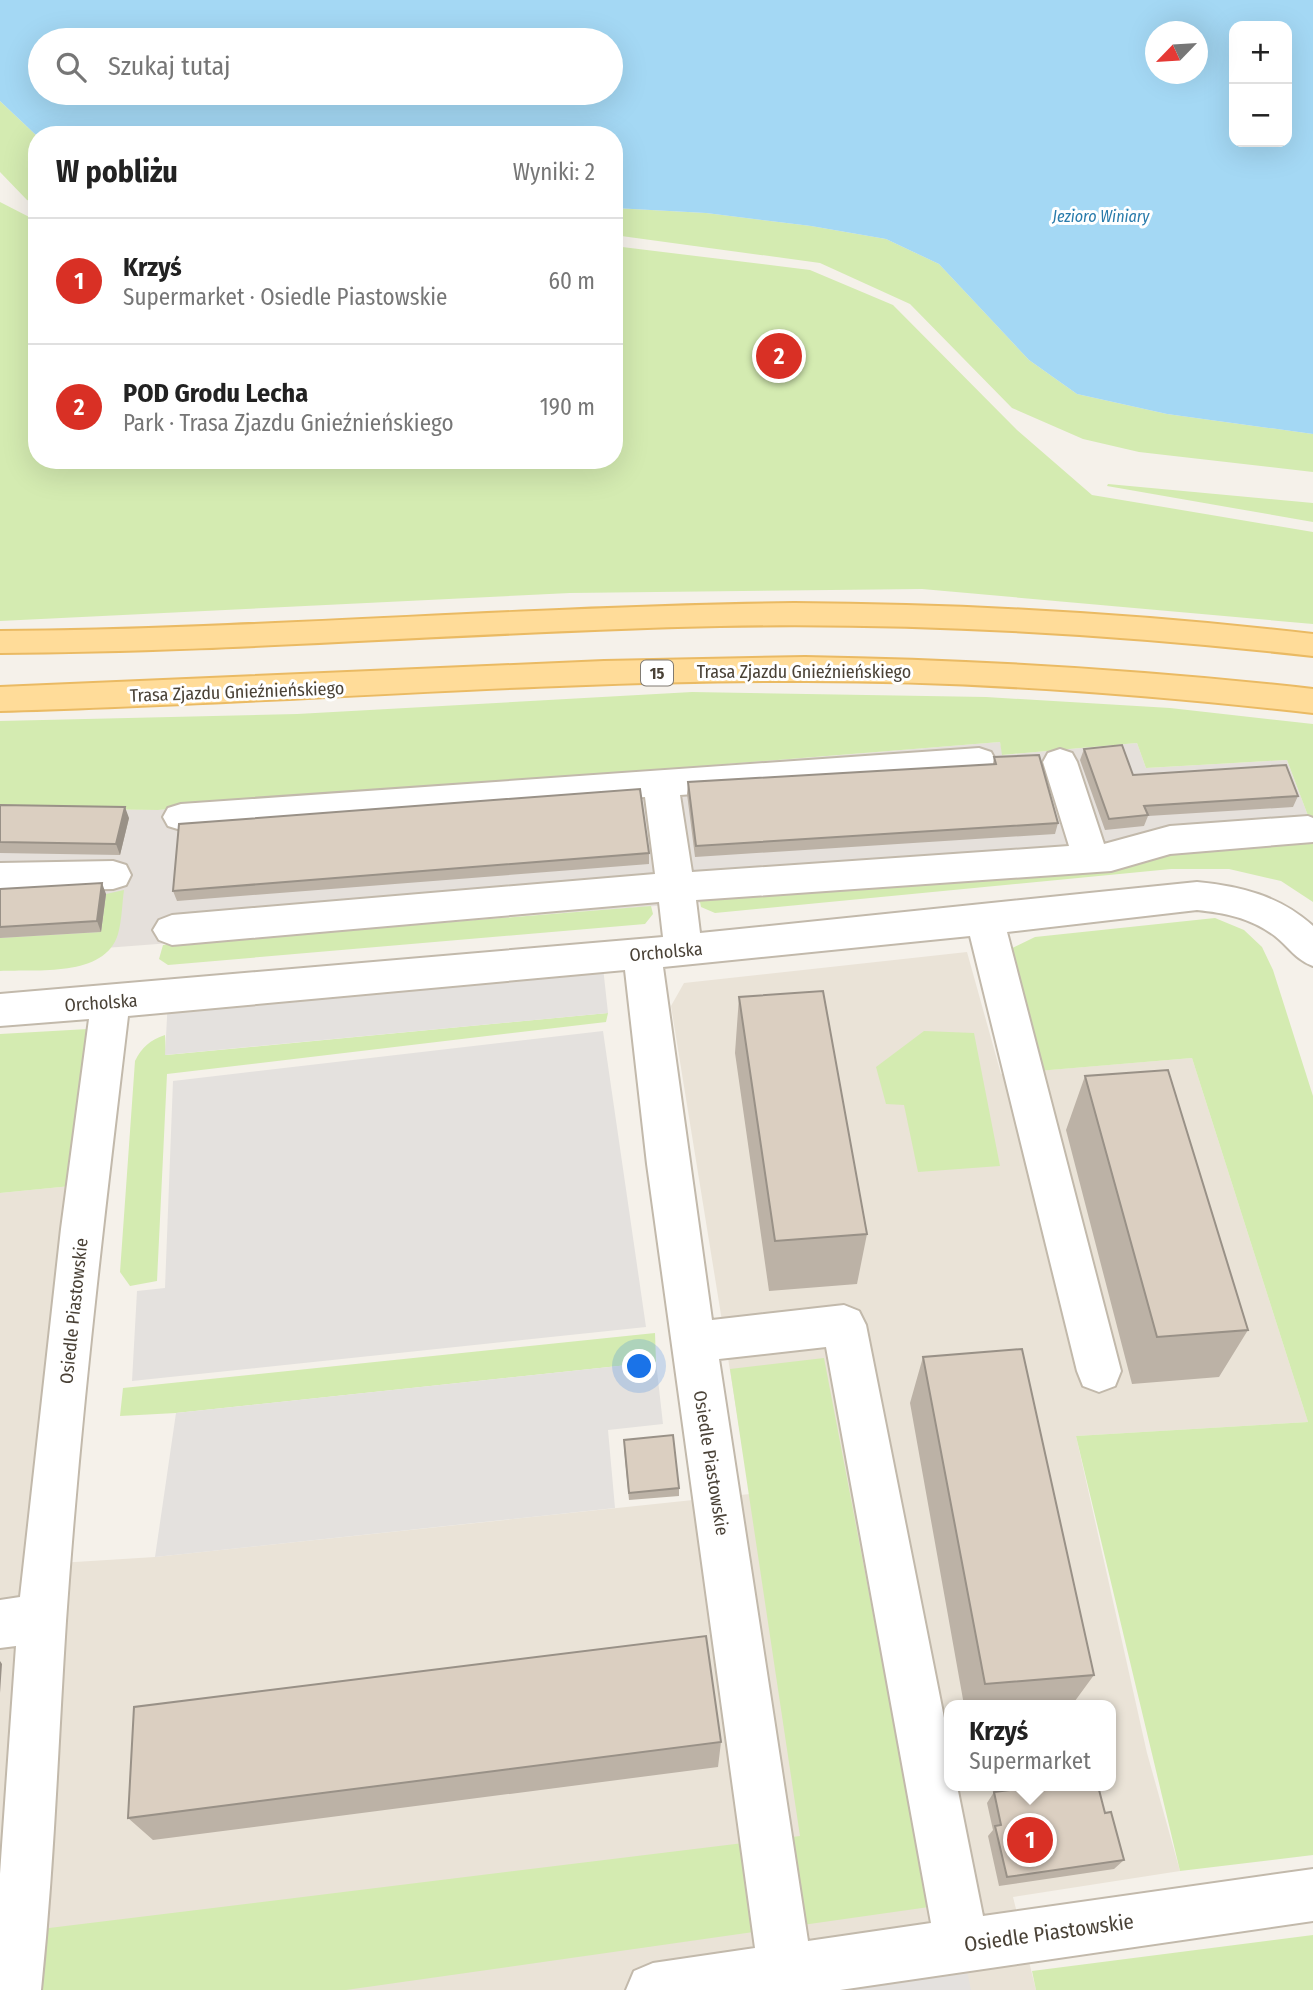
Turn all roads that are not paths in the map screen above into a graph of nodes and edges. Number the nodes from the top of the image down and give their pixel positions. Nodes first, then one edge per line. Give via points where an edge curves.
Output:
1 (0, 642) edge
2 (1313, 645) edge
3 (0, 699) edge
4 (1313, 701) edge
5 (979, 761) dead end
6 (1060, 762) dead end
7 (661, 782) junction
8 (181, 817) dead end
9 (1308, 830) dead end
10 (1091, 858) junction
11 (113, 874) dead end
12 (0, 877) edge
13 (673, 887) junction
14 (985, 921) junction
15 (172, 930) dead end
16 (1313, 951) edge
17 (663, 952) junction
18 (110, 1003) junction
19 (0, 1010) edge
20 (694, 1342) junction
21 (1099, 1371) dead end
22 (21, 1621) edge
23 (1313, 1895) edge
24 (962, 1946) junction
25 (786, 1980) edge
26 (14, 1990) edge
27 (653, 1990) edge

1 - 2 main road via 838,614 1090,624
3 - 4 main road, Trasa Zjazdu Gnieźnieńskiego / 15 via 805,669 1087,679
5 - 7 street
6 - 10 street
7 - 8 street
7 - 13 street, Osiedle Piastowskie
9 - 10 street via 1170,840
10 - 13 street
11 - 12 street
13 - 15 street
13 - 17 street, Osiedle Piastowskie
14 - 16 street, Orcholska via 1197,896 1228,898 1262,909 1296,930
14 - 17 street, Orcholska
14 - 21 street
17 - 18 street, Orcholska
17 - 20 street, Osiedle Piastowskie
18 - 19 street, Orcholska
18 - 22 street, Osiedle Piastowskie via 82,1229
20 - 24 street via 844,1325
20 - 25 street, Osiedle Piastowskie
22 - 26 street, Osiedle Piastowskie via 25,1893
23 - 24 street, Osiedle Piastowskie
24 - 25 street, Osiedle Piastowskie
25 - 27 street, Osiedle Piastowskie

